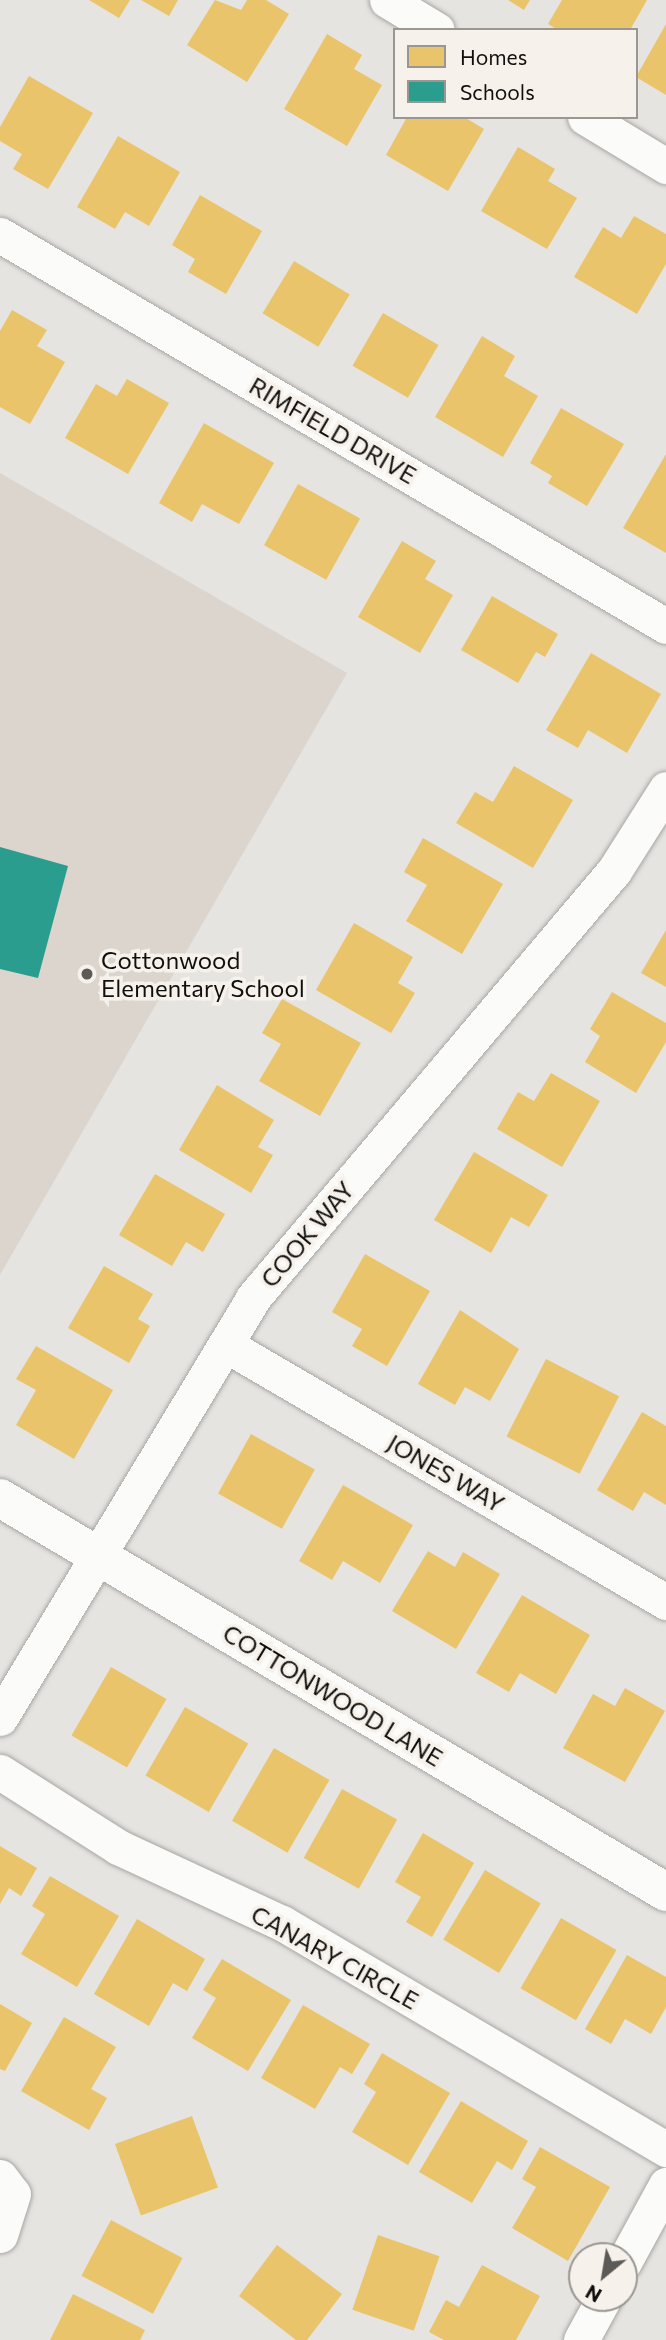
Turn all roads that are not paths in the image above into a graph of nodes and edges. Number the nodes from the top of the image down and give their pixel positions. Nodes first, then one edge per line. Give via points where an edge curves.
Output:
1 (387, 0) edge
2 (435, 28) edge
3 (588, 119) edge
4 (666, 166) edge
5 (0, 235) edge
6 (666, 626) edge
7 (666, 789) edge
8 (226, 1345) junction
9 (0, 1498) edge
10 (96, 1555) junction
11 (666, 1602) edge
12 (0, 1718) edge
13 (0, 1772) edge
14 (666, 1892) edge
15 (666, 2149) edge
16 (0, 2177) edge
17 (666, 2185) edge
18 (0, 2235) edge
19 (635, 2242) edge
20 (596, 2312) edge
21 (581, 2340) edge

1 - 2 street
3 - 4 street
5 - 6 street, RIMFIELD DRIVE
7 - 8 street, COOK WAY via 614,871 253,1298
8 - 10 street, COOK WAY
8 - 11 street, JONES WAY
9 - 10 main road, COTTONWOOD LANE
10 - 12 street, COOK WAY
10 - 14 main road, COTTONWOOD LANE
13 - 15 street, CANARY CIRCLE via 118,1847 282,1923
16 - 18 street via 13,2194
17 - 19 street
20 - 21 street

